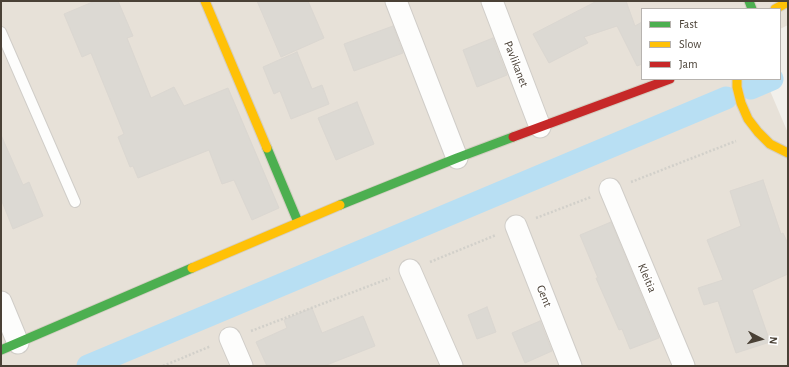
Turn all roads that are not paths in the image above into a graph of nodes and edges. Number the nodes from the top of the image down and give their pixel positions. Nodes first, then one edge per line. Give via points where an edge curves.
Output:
1 (205, 1) edge
2 (396, 1) edge
3 (492, 1) edge
4 (788, 2) edge
5 (777, 8) edge
6 (1, 32) edge
7 (667, 80) edge
8 (737, 80) edge
9 (540, 127) junction
10 (787, 154) edge
11 (458, 158) junction
12 (610, 190) road end
13 (75, 202) dead end
14 (298, 222) junction
15 (516, 226) road end
16 (410, 270) road end
17 (1, 302) edge
18 (230, 338) road end
19 (10, 346) edge
20 (242, 366) edge
21 (452, 366) edge
22 (571, 366) edge
23 (684, 366) edge

1 - 14 street
2 - 11 street
3 - 9 street, Pavlikanet
4 - 5 street
6 - 13 lane
7 - 9 street
8 - 10 street via 741,103 748,118 770,144
9 - 11 street
11 - 14 street
12 - 23 street, Kleitia
14 - 19 street
15 - 22 street, Gent
16 - 21 street
17 - 19 street
18 - 20 street

